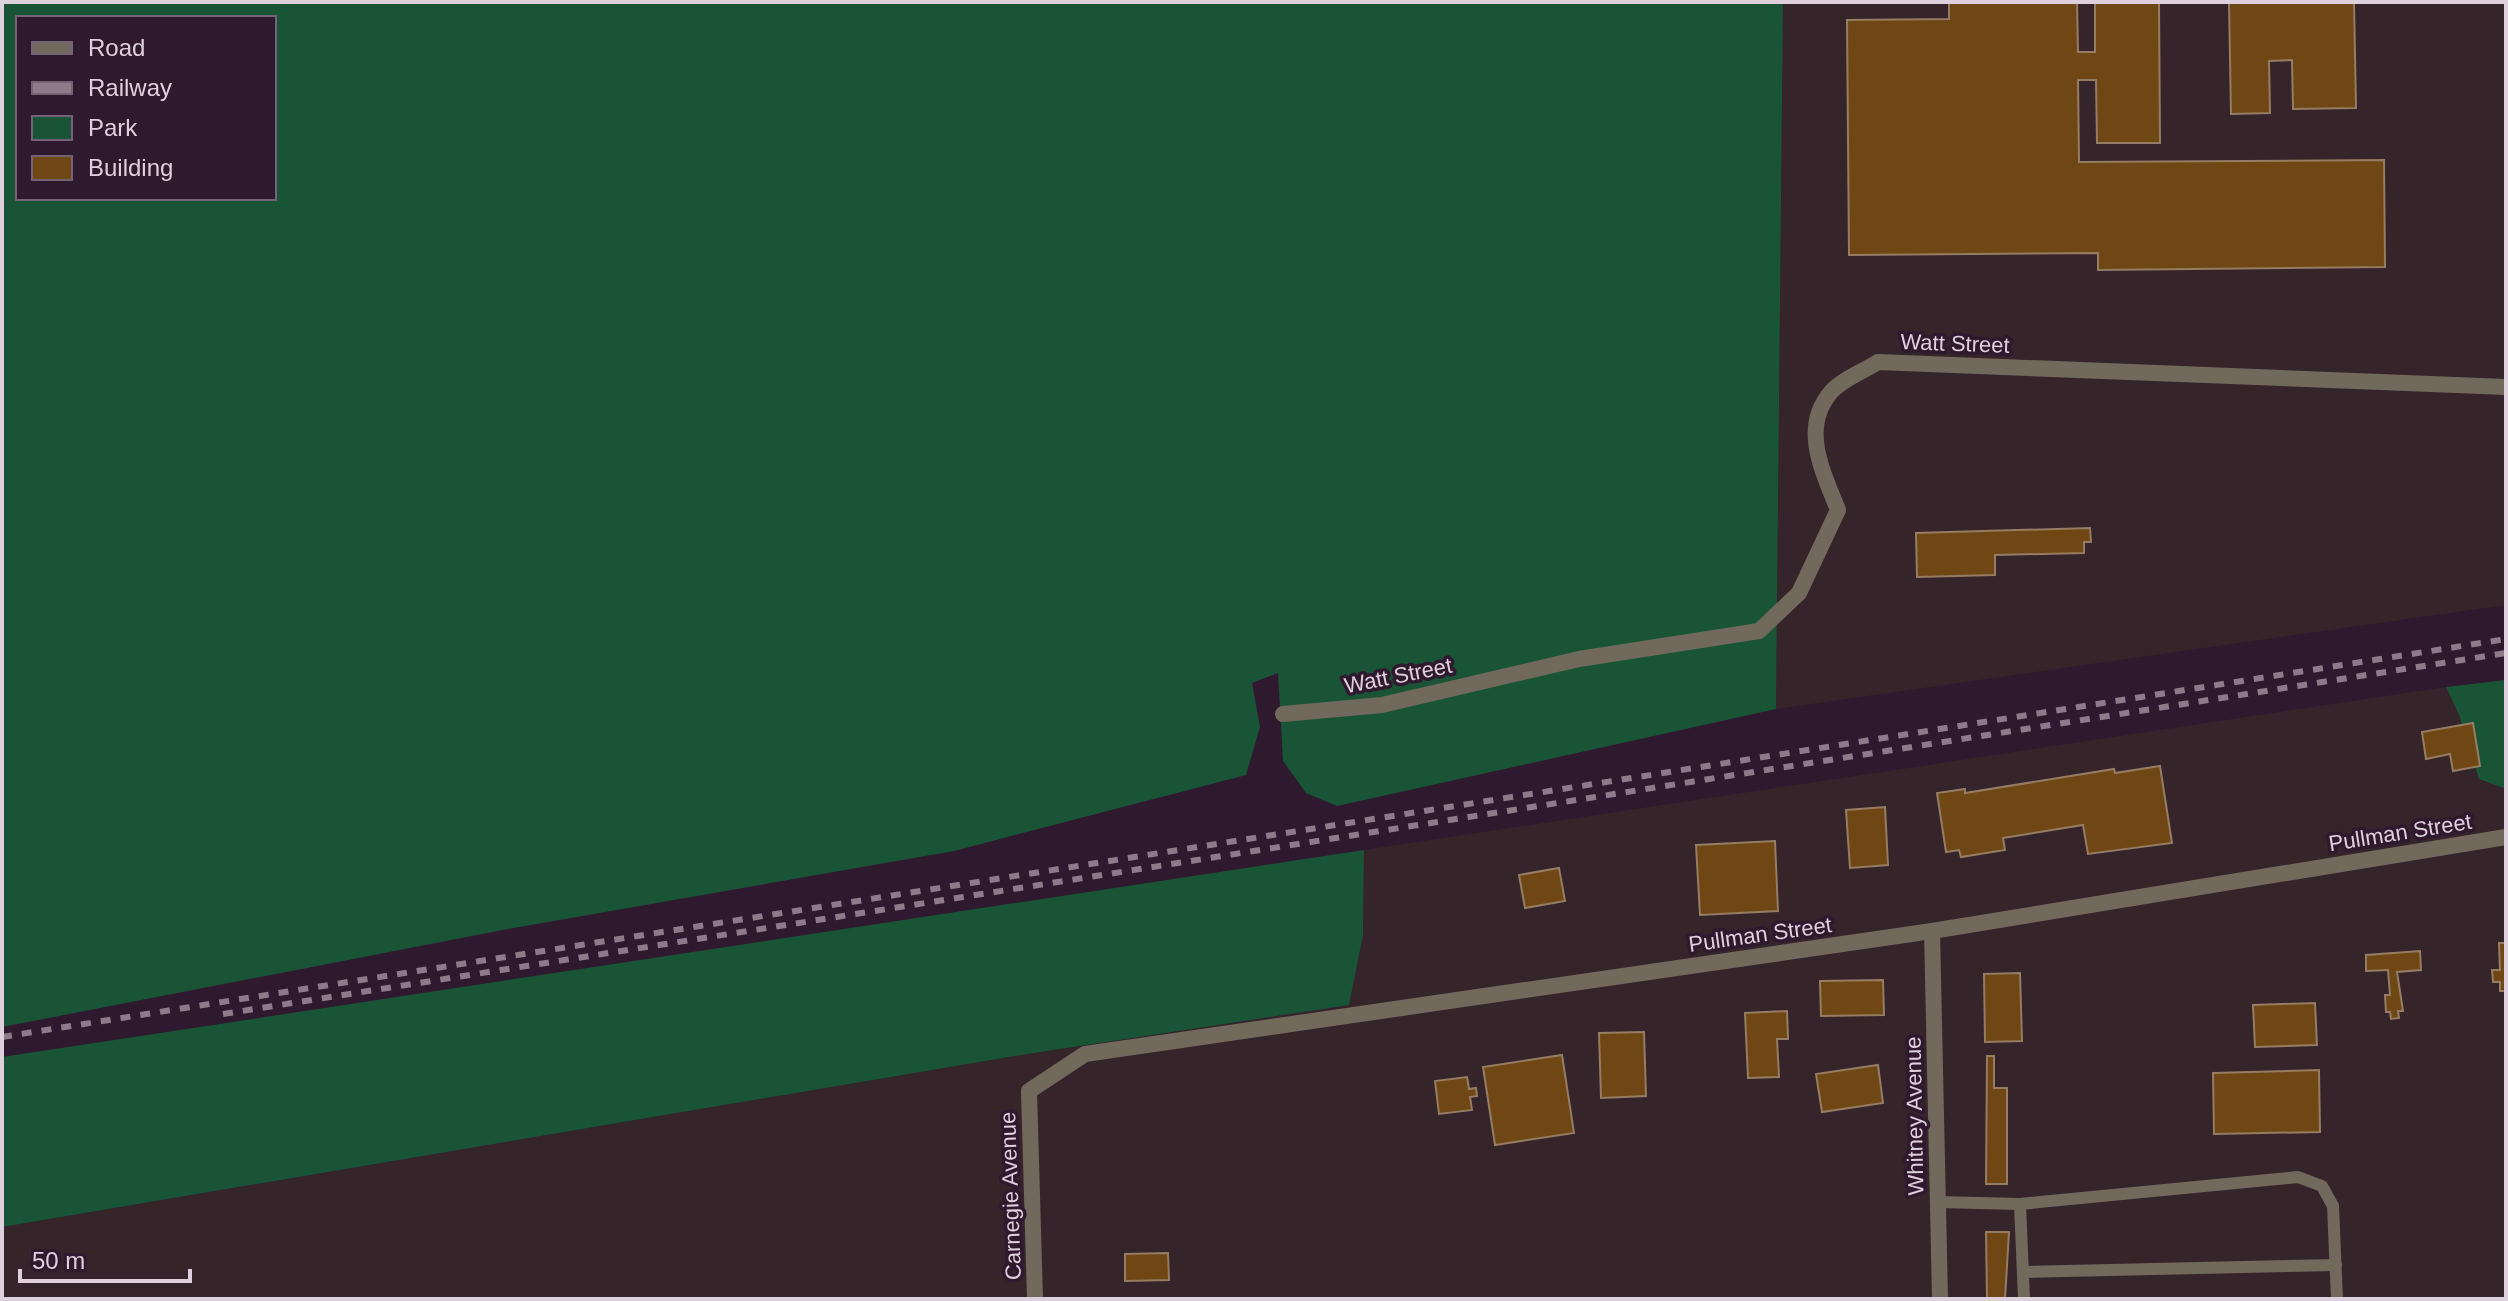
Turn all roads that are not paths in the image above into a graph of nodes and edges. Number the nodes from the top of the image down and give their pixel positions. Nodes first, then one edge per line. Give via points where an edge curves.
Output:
1 (2506, 387) edge
2 (1283, 714) dead end
3 (2506, 837) edge
4 (1932, 931) junction
5 (1029, 1091) joint
6 (1938, 1202) junction
7 (2020, 1204) junction
8 (2336, 1265) junction
9 (2023, 1272) junction
10 (1035, 1299) edge
11 (1940, 1299) edge
12 (2024, 1299) edge
13 (2337, 1299) edge

1 - 2 street, Watt Street via 1878,362 1831,391 1815,418 1816,452 1838,510 1799,593 1759,631 1579,659 1382,705
3 - 4 street, Pullman Street
4 - 5 street, Pullman Street via 1085,1054
4 - 6 street, Whitney Avenue
5 - 10 street, Carnegie Avenue
6 - 7 lane
6 - 11 street, Whitney Avenue
7 - 8 lane via 2298,1177 2322,1186 2333,1206
7 - 9 lane
8 - 9 lane
8 - 13 lane
9 - 12 lane

